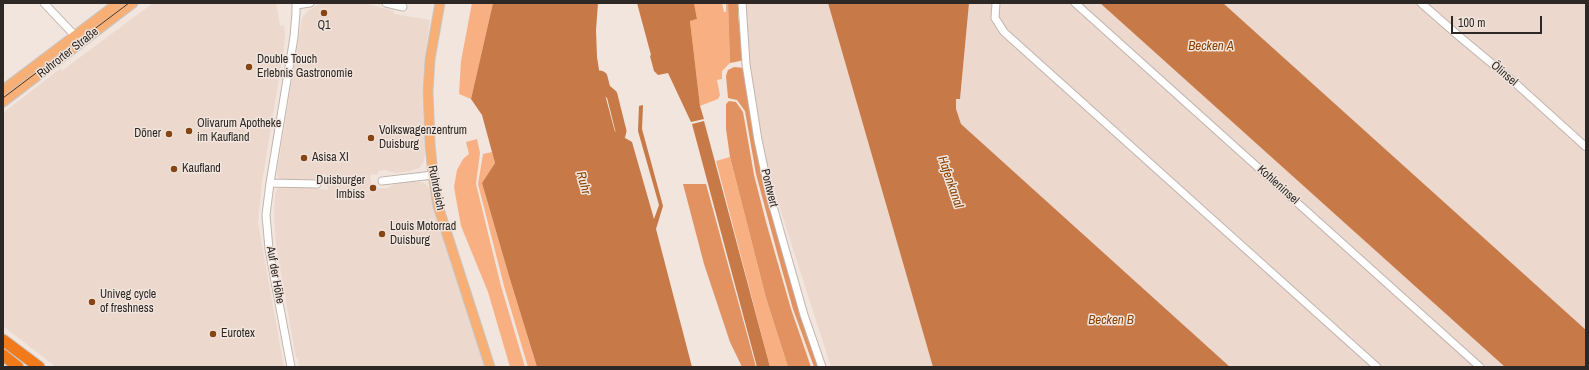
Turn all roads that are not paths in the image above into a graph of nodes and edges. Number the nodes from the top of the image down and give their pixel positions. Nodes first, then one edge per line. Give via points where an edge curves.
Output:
1 (44, 3) edge
2 (118, 3) edge
3 (133, 3) edge
4 (310, 3) edge
5 (386, 3) edge
6 (440, 3) edge
7 (742, 3) edge
8 (996, 3) edge
9 (1075, 3) edge
10 (1421, 3) edge
11 (296, 4) edge
12 (403, 7) dead end
13 (78, 39) junction
14 (3, 90) edge
15 (3, 102) edge
16 (1586, 147) edge
17 (433, 175) junction
18 (382, 181) dead end
19 (270, 183) junction
20 (317, 184) dead end
21 (3, 340) edge
22 (3, 355) edge
23 (18, 367) edge
24 (39, 367) edge
25 (291, 367) edge
26 (490, 367) edge
27 (822, 367) edge
28 (1376, 367) edge
29 (1480, 367) edge

1 - 13 street
2 - 13 main road, Ruhrorter Straße
3 - 13 main road, Ruhrorter Straße
4 - 11 street, Auf der Höhe
5 - 12 street
6 - 17 main road, Ruhrdeich via 430,59 428,91
7 - 27 street, Pontwert via 746,64 758,140 784,245
8 - 28 street via 995,18 1004,32
9 - 29 street, Kohleninsel
10 - 16 street, Ölinsel
11 - 19 street, Auf der Höhe via 291,55
13 - 14 main road, Ruhrorter Straße
13 - 15 main road, Ruhrorter Straße
17 - 18 street
17 - 26 main road, Ruhrdeich via 438,206
19 - 20 street
19 - 25 street, Auf der Höhe via 266,215 268,238
21 - 24 highway
22 - 23 highway

